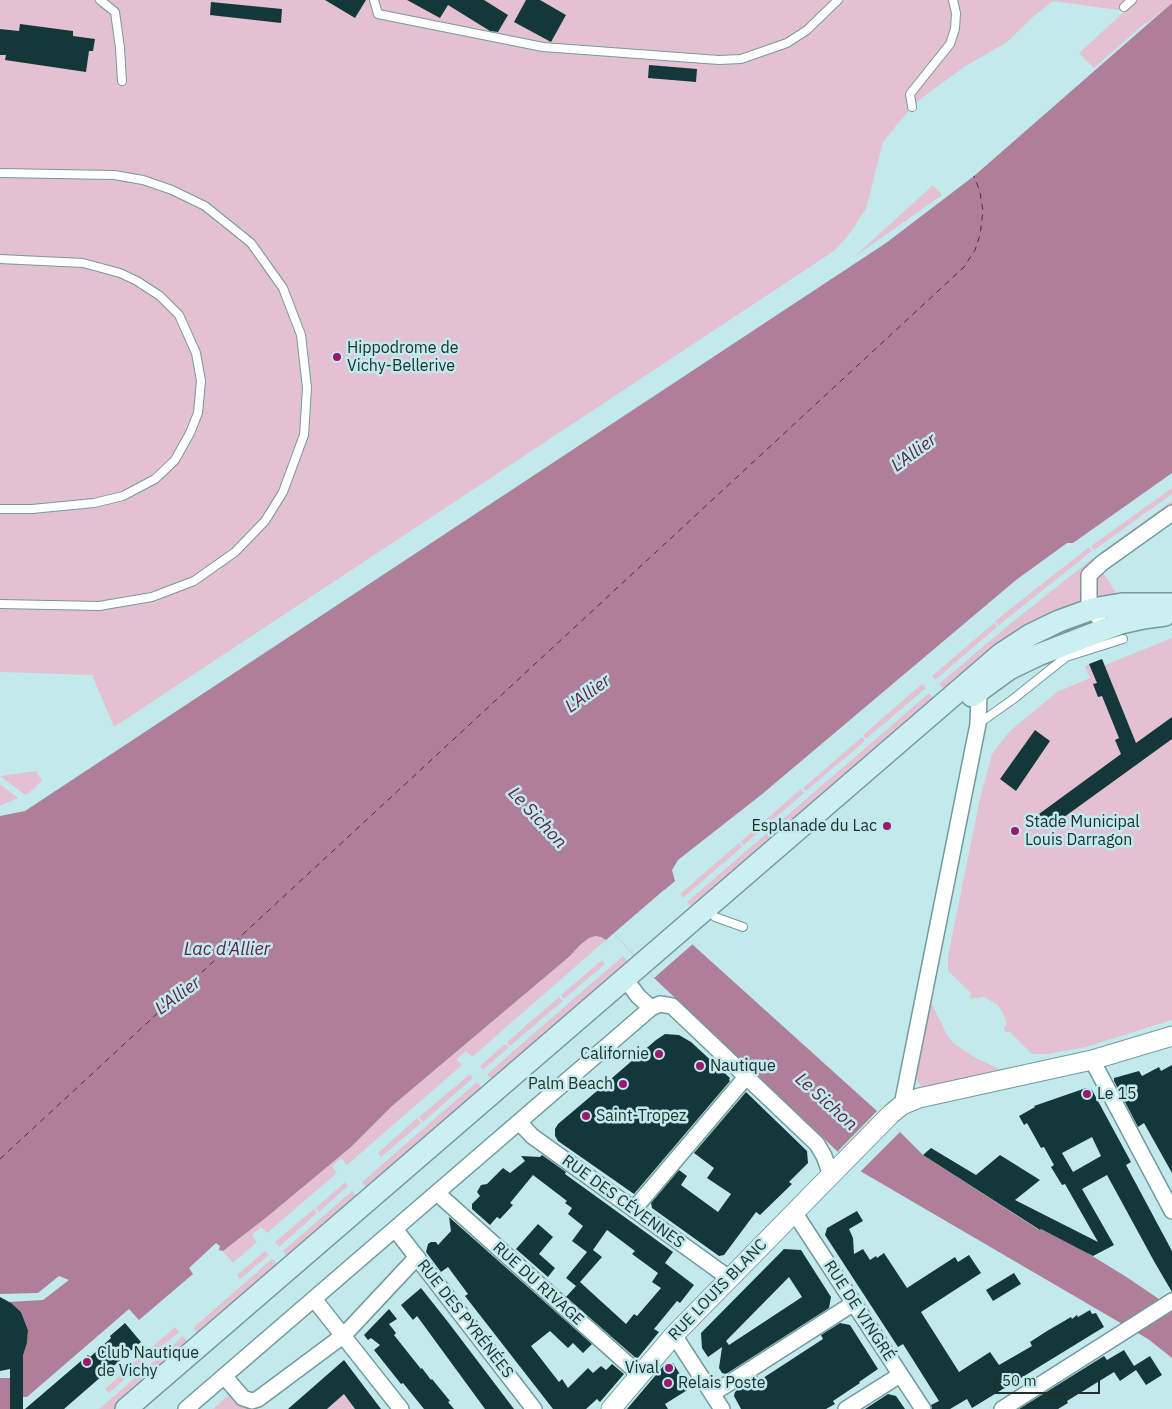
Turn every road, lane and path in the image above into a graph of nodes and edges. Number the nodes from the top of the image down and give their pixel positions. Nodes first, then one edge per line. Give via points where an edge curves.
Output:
1 (100, 0) edge
2 (374, 0) edge
3 (838, 0) edge
4 (953, 0) edge
5 (1132, 0) edge
6 (1124, 7) dead end
7 (122, 82) dead end
8 (912, 107) dead end
9 (0, 174) edge
10 (0, 259) edge
11 (0, 509) edge
12 (1172, 513) edge
13 (0, 604) edge
14 (1172, 604) edge
15 (1092, 609) junction
16 (1172, 615) edge
17 (1118, 633) junction
18 (978, 691) junction
19 (978, 724) junction
20 (704, 920) junction
21 (743, 927) dead end
22 (639, 977) junction
23 (651, 1008) junction
24 (1172, 1036) edge
25 (1092, 1060) junction
26 (746, 1076) junction
27 (896, 1110) junction
28 (519, 1122) junction
29 (831, 1175) junction
30 (437, 1193) junction
31 (634, 1209) junction
32 (1172, 1211) edge
33 (794, 1212) junction
34 (395, 1229) junction
35 (417, 1257) junction
36 (729, 1278) junction
37 (314, 1299) junction
38 (1172, 1301) edge
39 (854, 1303) junction
40 (344, 1335) junction
41 (674, 1335) junction
42 (640, 1375) junction
43 (900, 1375) junction
44 (224, 1376) junction
45 (712, 1394) junction
46 (126, 1409) edge
47 (144, 1409) edge
48 (186, 1409) edge
49 (402, 1409) edge
50 (534, 1409) edge
51 (611, 1409) edge
52 (722, 1409) edge
53 (846, 1409) edge
54 (923, 1409) edge
55 (1002, 1409) edge

1 - 7 lane via 115,12
2 - 3 lane via 378,14 543,47 719,60 741,59 788,43 807,30
4 - 8 lane via 956,20 950,44 910,94
5 - 6 lane
9 - 13 lane via 114,175 143,180 205,206 251,243 283,288 301,334 307,388 304,435 283,492 265,521 235,552 194,580 152,597 99,606
10 - 11 lane via 83,263 137,281 160,296 179,315 196,353 202,381 198,413 190,433 175,460 155,479 124,496 94,503
12 - 15 street via 1089,575
14 - 15 main road via 1122,604
15 - 17 street
15 - 20 main road via 1030,634 1001,654
16 - 17 main road via 1143,618
17 - 18 main road via 1038,655 1009,669
17 - 19 lane via 1066,657
18 - 19 street
18 - 20 main road
19 - 27 street
20 - 21 lane
20 - 22 main road
22 - 23 street via 638,996
22 - 46 main road
22 - 47 main road
23 - 26 street via 660,1004 672,1006
23 - 28 street
24 - 25 street
25 - 27 street via 919,1098
25 - 32 street
26 - 29 street via 817,1144
26 - 31 street
27 - 29 street, RUE LOUIS BLANC
28 - 30 street
28 - 31 street, RUE DES CÉVENNES via 532,1136
29 - 33 street, RUE LOUIS BLANC
30 - 34 street
30 - 42 street, RUE DU RIVAGE
31 - 36 street, RUE DES CÉVENNES
33 - 36 street, RUE LOUIS BLANC
33 - 39 street, RUE DE VINGRÉ
34 - 35 street, RUE DES PYRÉNÉES
34 - 37 street
35 - 40 street
35 - 50 street, RUE DES PYRÉNÉES
36 - 41 street, RUE LOUIS BLANC
37 - 40 street
37 - 44 street
38 - 55 street
39 - 43 street, RUE DE VINGRÉ
39 - 45 street
40 - 44 street via 258,1399 243,1398
40 - 49 street
41 - 42 street, RUE LOUIS BLANC
41 - 45 street
42 - 51 street, RUE LOUIS BLANC
43 - 53 street
43 - 54 street, RUE DE VINGRÉ
44 - 48 street
45 - 52 street

